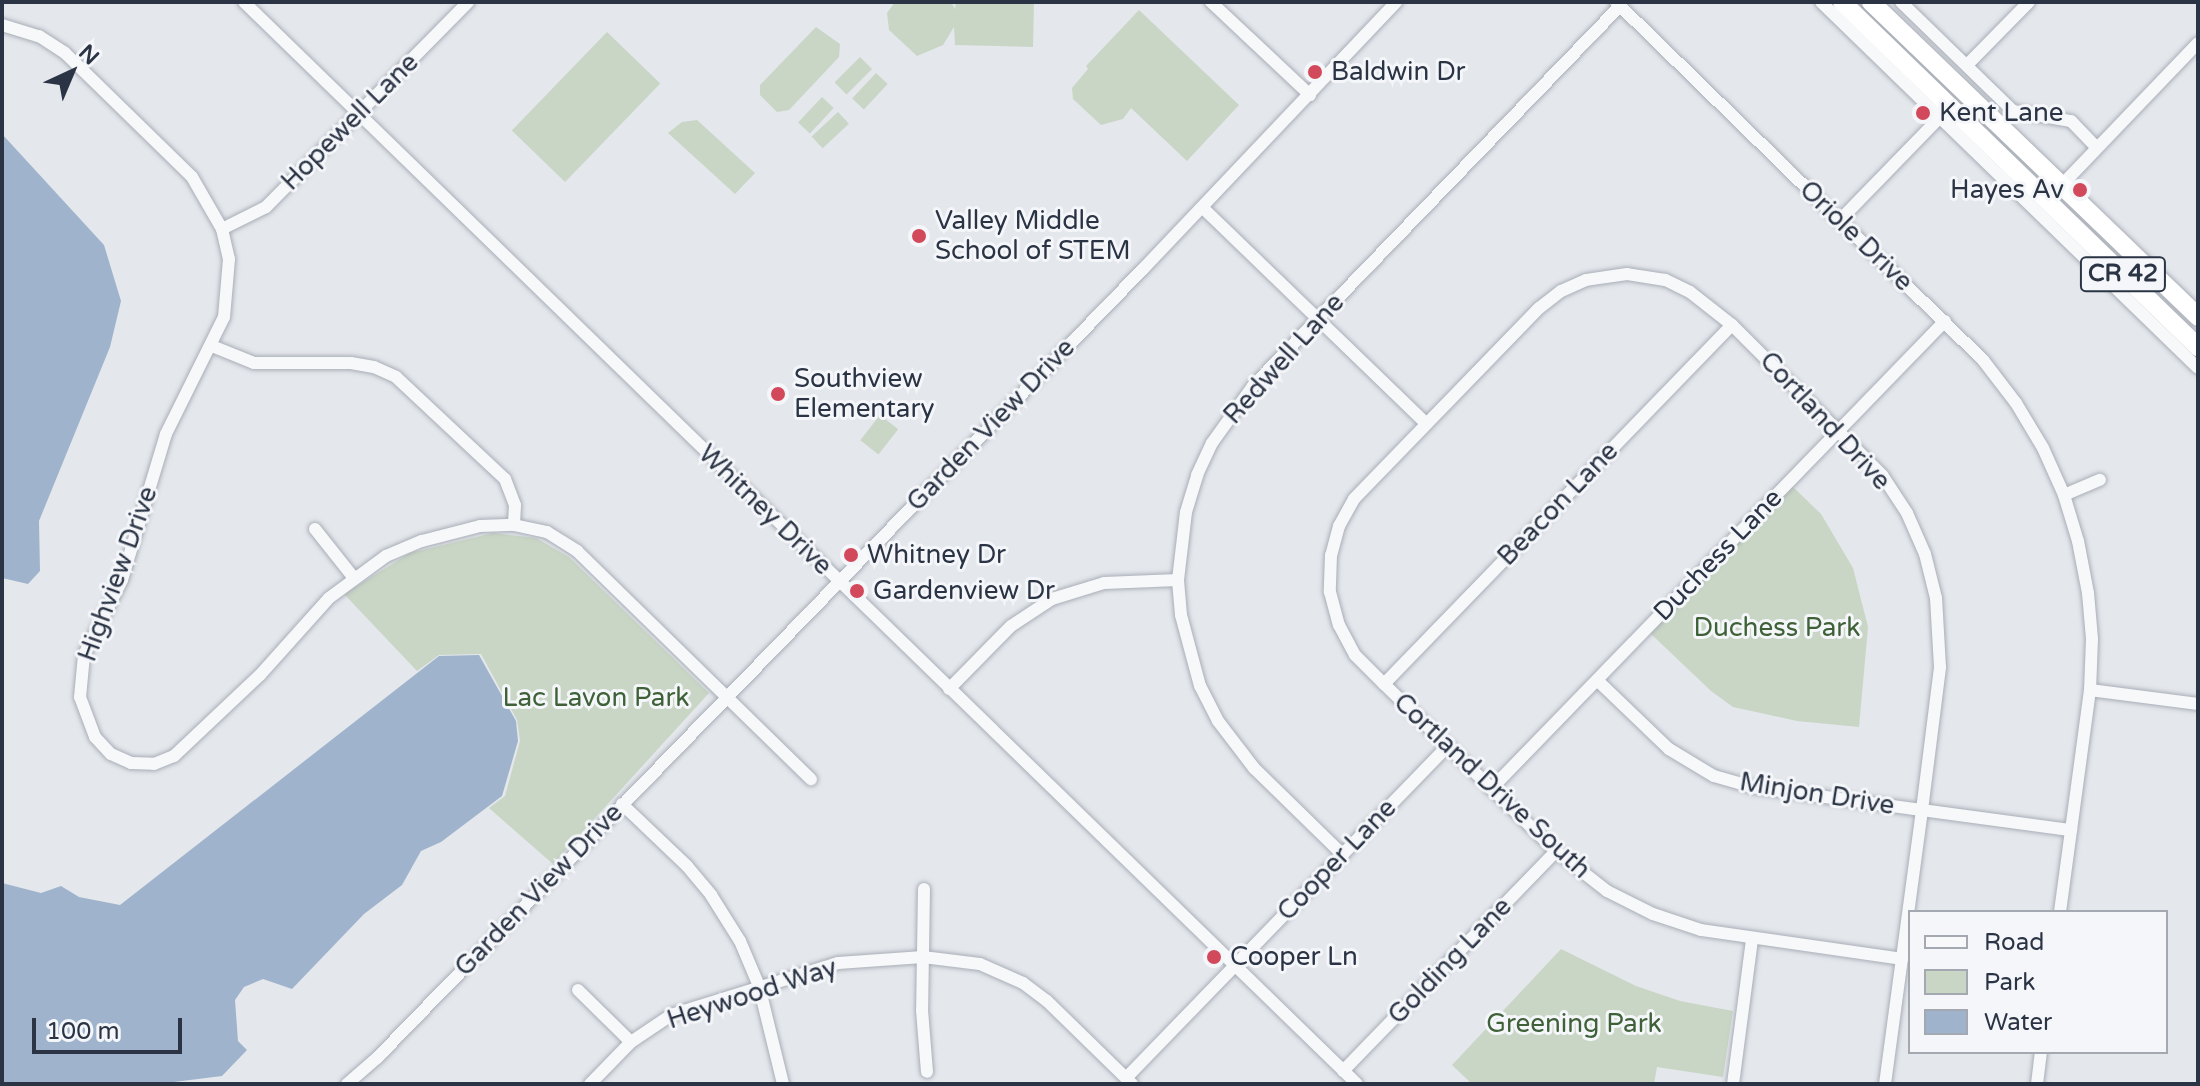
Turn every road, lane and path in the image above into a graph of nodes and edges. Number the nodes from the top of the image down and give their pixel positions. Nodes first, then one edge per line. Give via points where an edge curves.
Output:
1 (244, 2) edge
2 (468, 2) edge
3 (1211, 2) edge
4 (1396, 2) edge
5 (1821, 2) edge
6 (1842, 2) edge
7 (1871, 2) edge
8 (1901, 2) edge
9 (2029, 2) edge
10 (1618, 4) edge
11 (2, 25) edge
12 (2198, 43) edge
13 (1967, 65) junction
14 (1310, 95) junction
15 (1945, 112) junction
16 (358, 115) junction
17 (2096, 147) junction
18 (2061, 185) junction
19 (2047, 200) junction
20 (1203, 208) junction
21 (1840, 220) junction
22 (222, 229) junction
23 (2198, 317) edge
24 (1318, 318) junction
25 (1945, 321) junction
26 (1732, 325) junction
27 (212, 346) junction
28 (2198, 347) edge
29 (2198, 368) edge
30 (1426, 423) junction
31 (1840, 430) junction
32 (2100, 480) dead end
33 (2064, 495) junction
34 (514, 525) junction
35 (315, 529) dead end
36 (353, 577) junction
37 (1178, 580) junction
38 (837, 581) junction
39 (1597, 680) junction
40 (1384, 684) junction
41 (949, 689) junction
42 (2090, 690) junction
43 (726, 696) junction
44 (2198, 704) edge
45 (1448, 746) junction
46 (811, 779) dead end
47 (1491, 789) junction
48 (622, 804) junction
49 (1922, 810) junction
50 (2071, 830) junction
51 (1556, 851) junction
52 (1343, 855) junction
53 (924, 889) dead end
54 (1909, 910) edge
55 (2060, 910) edge
56 (1908, 914) edge
57 (1752, 939) junction
58 (923, 957) junction
59 (1902, 959) junction
60 (1235, 966) junction
61 (759, 986) junction
62 (578, 990) dead end
63 (631, 1042) junction
64 (2041, 1054) edge
65 (1343, 1071) junction
66 (927, 1072) dead end
67 (1129, 1081) edge
68 (347, 1084) edge
69 (590, 1084) edge
70 (783, 1084) edge
71 (1357, 1084) edge
72 (1733, 1084) edge
73 (1885, 1084) edge
74 (2037, 1084) edge

1 - 16 street, Whitney Drive
2 - 16 street, Hopewell Lane
3 - 14 street
4 - 14 street, Garden View Drive
5 - 15 street
6 - 15 highway, CR 42
7 - 18 highway, CR 42
8 - 13 street
9 - 13 street
10 - 21 street, Oriole Drive
10 - 24 street, Redwell Lane
11 - 22 street, Highview Drive via 39,36 65,53 192,177
12 - 17 street
13 - 17 street via 2013,111 2071,121
14 - 20 street, Garden View Drive
15 - 19 highway, CR 42
15 - 21 street
15 - 29 street
16 - 22 street, Hopewell Lane via 266,207
16 - 38 street, Whitney Drive
17 - 18 street
18 - 19 street
18 - 23 highway, CR 42
19 - 28 highway, CR 42
20 - 24 street
20 - 38 street, Garden View Drive
21 - 25 street, Oriole Drive
22 - 27 street, Highview Drive via 229,289
24 - 30 street
24 - 37 street, Redwell Lane via 1253,386 1212,443 1186,512
25 - 31 street, Duchess Lane
25 - 33 street, Oriole Drive via 2016,403
26 - 30 street, Cortland Drive via 1665,280 1627,274 1586,280 1539,308
26 - 31 street, Cortland Drive
26 - 40 street, Beacon Lane
27 - 34 street via 254,363 351,363 396,377 505,479 515,505
27 - 36 street, Highview Drive via 166,434 122,580 84,655 80,697 95,737 111,754 131,763 154,764 174,756
30 - 40 street, Cortland Drive South via 1354,499 1331,555 1330,592 1339,625 1355,655
31 - 39 street, Duchess Lane
31 - 49 street, Cortland Drive via 1882,475 1907,513 1936,598 1940,667
32 - 33 street
33 - 42 street, Oriole Drive via 2088,593
34 - 36 street, Highview Drive via 480,526 422,541
34 - 43 street, Highview Drive via 547,532 577,551
35 - 36 street
37 - 41 street via 1104,583 1052,599 1011,626
37 - 52 street, Redwell Lane via 1189,653 1218,721 1254,768
38 - 41 street, Whitney Drive
38 - 43 street, Garden View Drive
39 - 47 street, Duchess Lane
39 - 49 street, Minjon Drive via 1669,749 1714,776 1752,787
40 - 45 street, Cortland Drive South
41 - 60 street, Whitney Drive
42 - 44 street
42 - 50 street, Oriole Drive
43 - 46 street, Highview Drive
43 - 48 street, Garden View Drive
45 - 47 street, Cortland Drive South
45 - 52 street, Cooper Lane
47 - 51 street, Cortland Drive South
48 - 61 street via 711,895 740,941
48 - 68 street, Garden View Drive
49 - 50 street, Minjon Drive
49 - 54 street, Cortland Drive
50 - 55 street, Oriole Drive
51 - 57 street, Cortland Drive South via 1607,891 1653,914
51 - 65 street, Golding Lane
52 - 60 street, Cooper Lane
53 - 58 street
56 - 59 street, Cortland Drive
57 - 59 street, Cortland Drive South
57 - 72 street
58 - 61 street, Heywood Way via 838,963
58 - 66 street
58 - 67 street, Heywood Way via 980,964 1023,983
59 - 73 street, Cortland Drive
60 - 65 street, Whitney Drive
60 - 67 street, Cooper Lane
61 - 63 street, Heywood Way via 671,1015
61 - 70 street
62 - 63 street
63 - 69 street, Heywood Way
64 - 74 street
65 - 71 street, Whitney Drive

